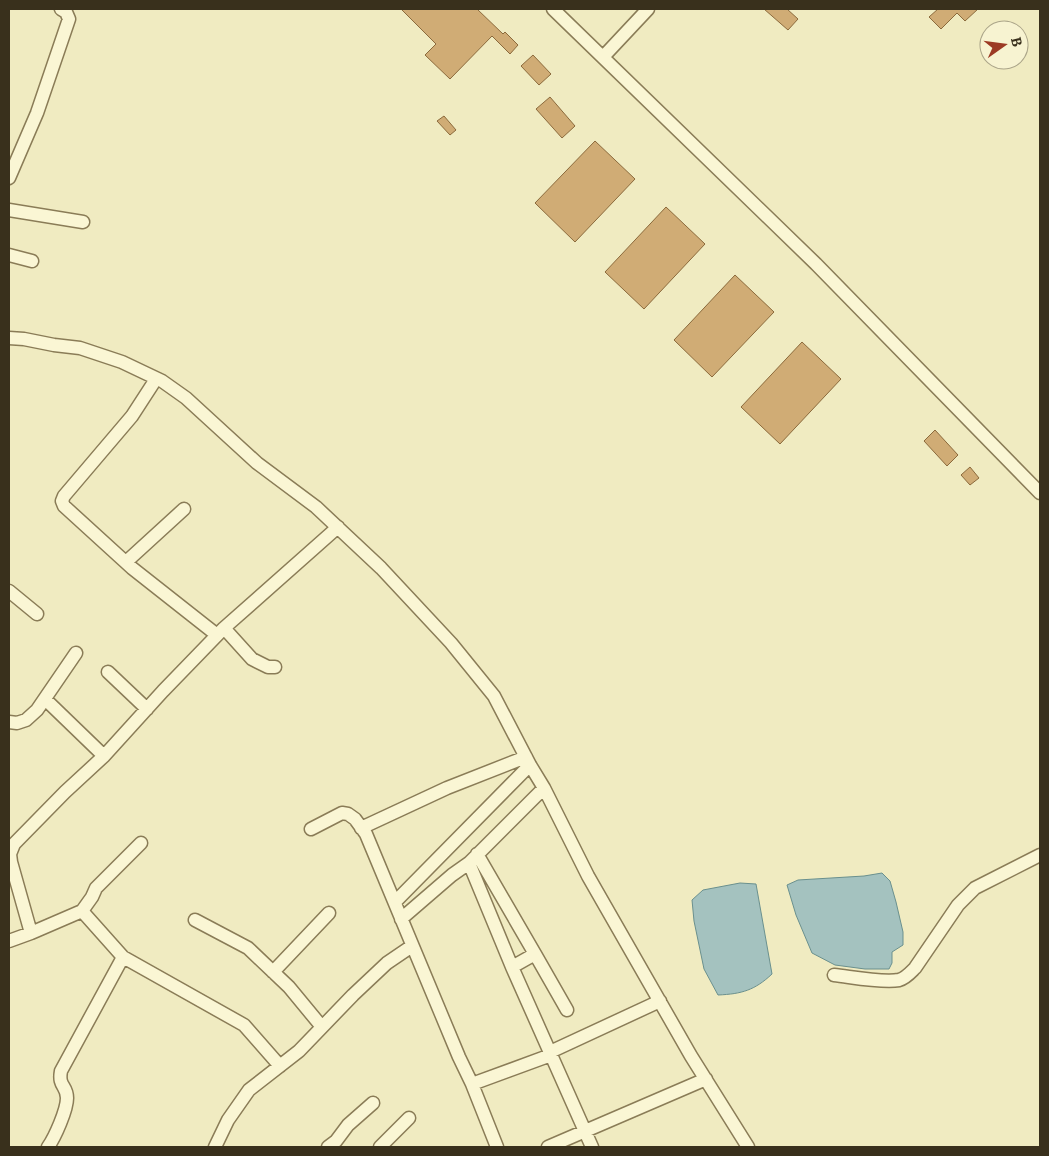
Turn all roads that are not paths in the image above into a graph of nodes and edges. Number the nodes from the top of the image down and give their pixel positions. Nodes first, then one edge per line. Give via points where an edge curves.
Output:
1 (553, 9) edge
2 (648, 9) edge
3 (63, 10) edge
4 (603, 57) junction
5 (9, 178) edge
6 (9, 210) edge
7 (83, 222) dead end
8 (9, 255) edge
9 (32, 261) dead end
10 (9, 338) edge
11 (156, 379) junction
12 (1040, 493) edge
13 (184, 509) dead end
14 (338, 527) junction
15 (126, 562) junction
16 (9, 591) edge
17 (37, 614) dead end
18 (221, 631) junction
19 (76, 653) dead end
20 (275, 667) dead end
21 (108, 672) dead end
22 (45, 700) junction
23 (147, 709) junction
24 (9, 722) edge
25 (104, 756) junction
26 (528, 761) junction
27 (544, 788) junction
28 (361, 828) junction
29 (311, 830) dead end
30 (142, 843) dead end
31 (1040, 855) edge
32 (473, 858) junction
33 (395, 902) junction
34 (82, 911) junction
35 (329, 913) dead end
36 (401, 919) junction
37 (195, 920) dead end
38 (31, 933) junction
39 (9, 941) edge
40 (412, 946) junction
41 (535, 954) junction
42 (123, 957) junction
43 (512, 967) junction
44 (273, 972) junction
45 (834, 975) dead end
46 (660, 1001) junction
47 (567, 1010) dead end
48 (322, 1027) junction
49 (551, 1053) junction
50 (280, 1066) junction
51 (706, 1078) junction
52 (472, 1084) junction
53 (373, 1103) dead end
54 (409, 1118) dead end
55 (585, 1131) junction
56 (591, 1146) edge
57 (745, 1146) edge
58 (48, 1147) edge
59 (215, 1147) edge
60 (328, 1147) edge
61 (380, 1147) edge
62 (498, 1147) edge
63 (548, 1147) edge

1 - 4 street
2 - 4 street
3 - 5 street via 69,19 40,104
4 - 12 street via 816,264
6 - 7 street
8 - 9 street
10 - 11 street via 80,348 122,362
11 - 14 street via 186,398 256,463
11 - 15 street via 132,416 62,501
13 - 15 street
14 - 18 street
14 - 26 street via 451,643 494,696
15 - 18 street
16 - 17 street
18 - 20 street via 252,659
18 - 23 street
19 - 22 street
21 - 23 street
22 - 24 street via 26,720
22 - 25 street
23 - 25 street
25 - 38 street via 14,844 10,854
26 - 27 street
26 - 28 street via 447,788
26 - 33 street
27 - 32 street
27 - 46 street via 588,876
28 - 29 street via 355,819 342,813
28 - 33 street
30 - 34 street via 96,888
31 - 45 street via 975,888 958,905 915,968 900,980
32 - 36 street
32 - 41 street
32 - 43 street
33 - 36 street
34 - 38 street
34 - 42 street
35 - 44 street
36 - 40 street
37 - 44 street via 248,948
38 - 39 street
40 - 48 street via 353,994
40 - 52 street
41 - 43 street
41 - 47 street
42 - 50 street via 244,1025
42 - 58 street via 61,1071 61,1084 67,1099
43 - 49 street
44 - 48 street
46 - 49 street
46 - 51 street
48 - 50 street
49 - 52 street
49 - 55 street
50 - 59 street via 249,1090 228,1120
51 - 55 street
51 - 57 street
52 - 62 street
53 - 60 street
54 - 61 street
55 - 56 street
55 - 63 street

